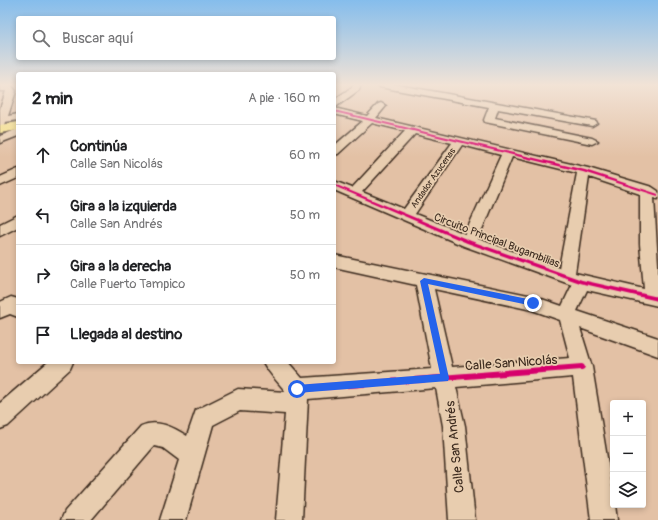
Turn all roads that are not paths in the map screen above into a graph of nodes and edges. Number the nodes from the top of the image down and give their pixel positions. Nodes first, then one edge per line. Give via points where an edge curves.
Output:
1 (5, 108) edge
2 (342, 108) edge
3 (379, 108) edge
4 (493, 108) edge
5 (512, 108) edge
6 (16, 118) edge
7 (16, 120) edge
8 (370, 120) junction
9 (0, 123) edge
10 (592, 123) dead end
11 (16, 126) edge
12 (412, 130) junction
13 (16, 133) edge
14 (0, 140) edge
15 (458, 141) junction
16 (592, 141) dead end
17 (336, 150) edge
18 (508, 153) junction
19 (584, 171) junction
20 (16, 174) edge
21 (0, 182) edge
22 (336, 186) edge
23 (652, 192) edge
24 (354, 193) junction
25 (407, 215) junction
26 (16, 221) edge
27 (0, 231) edge
28 (469, 242) junction
29 (653, 245) edge
30 (336, 261) edge
31 (574, 279) junction
32 (424, 281) junction
33 (655, 299) edge
34 (567, 313) junction
35 (658, 347) edge
36 (61, 364) edge
37 (275, 364) edge
38 (582, 367) junction
39 (445, 378) junction
40 (297, 396) junction
41 (0, 418) edge
42 (192, 455) junction
43 (74, 520) edge
44 (173, 520) edge
45 (289, 520) edge
46 (462, 520) edge
47 (604, 520) edge

1 - 9 street
2 - 8 street
3 - 8 street
4 - 16 street via 489,120
5 - 10 street
6 - 9 street
7 - 9 main road
8 - 12 street
8 - 17 street
9 - 11 main road
12 - 15 street
12 - 24 street
13 - 14 street
15 - 18 street
15 - 25 street, Andador Azucenas
18 - 19 street
18 - 28 street
19 - 23 street
19 - 31 street
20 - 21 street
22 - 24 street, Circuito Principal Bugambilias
23 - 29 street
24 - 25 street, Circuito Principal Bugambilias
25 - 28 street, Circuito Principal Bugambilias
26 - 27 street
28 - 31 street, Circuito Principal Bugambilias
29 - 33 street
30 - 32 street
31 - 33 street, Circuito Principal Bugambilias
31 - 34 street
32 - 34 street via 533,303
32 - 39 street, Calle San Andrés
34 - 35 street
34 - 38 street
36 - 41 street
37 - 40 street
38 - 39 street, Calle San Nicolás
38 - 47 street
39 - 40 street, Calle San Nicolás
39 - 46 street, Calle San Andrés via 454,426
40 - 42 street, Calle San Nicolás via 238,400 204,418
40 - 45 street
42 - 43 street via 168,438 149,434
42 - 44 street, Calle San Nicolás

